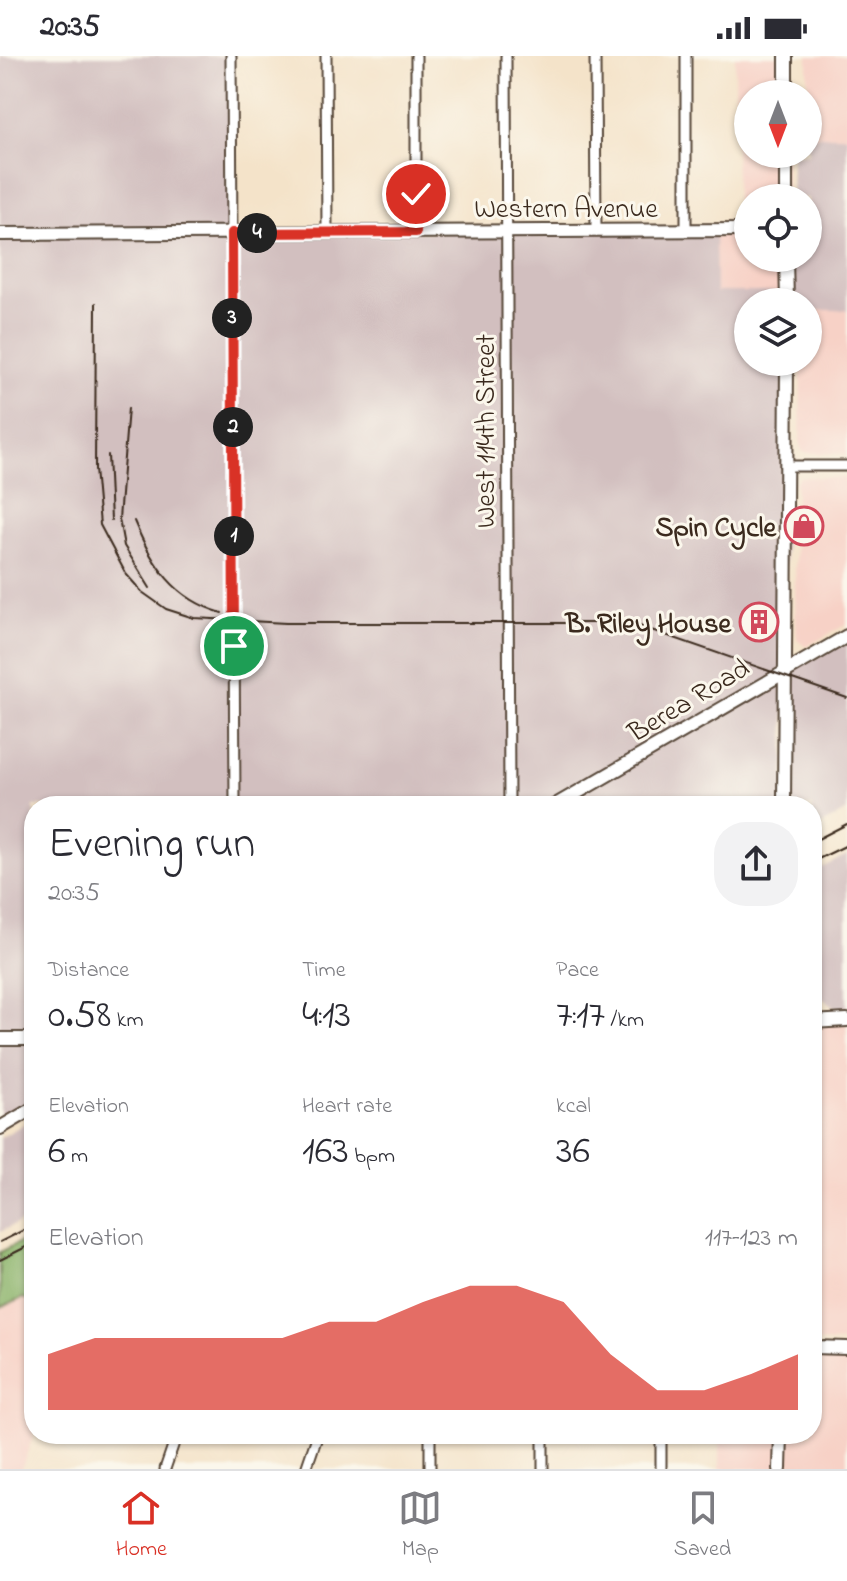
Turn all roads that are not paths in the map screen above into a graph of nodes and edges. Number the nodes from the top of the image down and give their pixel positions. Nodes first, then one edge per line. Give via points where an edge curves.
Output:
1 (231, 56) edge
2 (326, 56) edge
3 (416, 56) edge
4 (506, 56) edge
5 (595, 56) edge
6 (686, 56) edge
7 (786, 56) edge
8 (786, 80) edge
9 (596, 230) junction
10 (686, 230) junction
11 (734, 230) edge
12 (327, 232) junction
13 (416, 232) junction
14 (505, 232) junction
15 (232, 233) junction
16 (0, 234) edge
17 (787, 376) edge
18 (787, 466) junction
19 (847, 466) edge
20 (847, 636) edge
21 (784, 670) junction
22 (235, 796) edge
23 (509, 796) edge
24 (571, 796) edge
25 (784, 796) edge
26 (847, 1020) edge
27 (822, 1021) edge
28 (0, 1039) edge
29 (24, 1039) edge
30 (24, 1114) edge
31 (0, 1128) edge
32 (822, 1347) edge
33 (847, 1348) edge
34 (174, 1444) edge
35 (315, 1444) edge
36 (430, 1444) edge
37 (543, 1444) edge
38 (661, 1444) edge
39 (781, 1444) edge
40 (165, 1469) edge
41 (306, 1469) edge
42 (430, 1469) edge
43 (543, 1469) edge
44 (661, 1469) edge
45 (780, 1469) edge

1 - 15 street
2 - 12 street
3 - 13 street
4 - 14 street, West 114th Street
5 - 9 street
6 - 10 street
7 - 8 main road
9 - 10 main road, Western Avenue
9 - 14 main road, Western Avenue
10 - 11 main road, Western Avenue
12 - 13 main road, Western Avenue
12 - 15 main road, Western Avenue
13 - 14 main road, Western Avenue
14 - 23 street, West 114th Street
15 - 16 main road, Western Avenue
15 - 22 street
17 - 18 main road
18 - 19 street
18 - 21 main road
20 - 21 main road, Berea Road
21 - 24 main road, Berea Road
21 - 25 main road
26 - 27 main road
28 - 29 main road
30 - 31 main road
32 - 33 main road
34 - 40 street
35 - 41 street
36 - 42 street
37 - 43 street
38 - 44 street
39 - 45 main road

